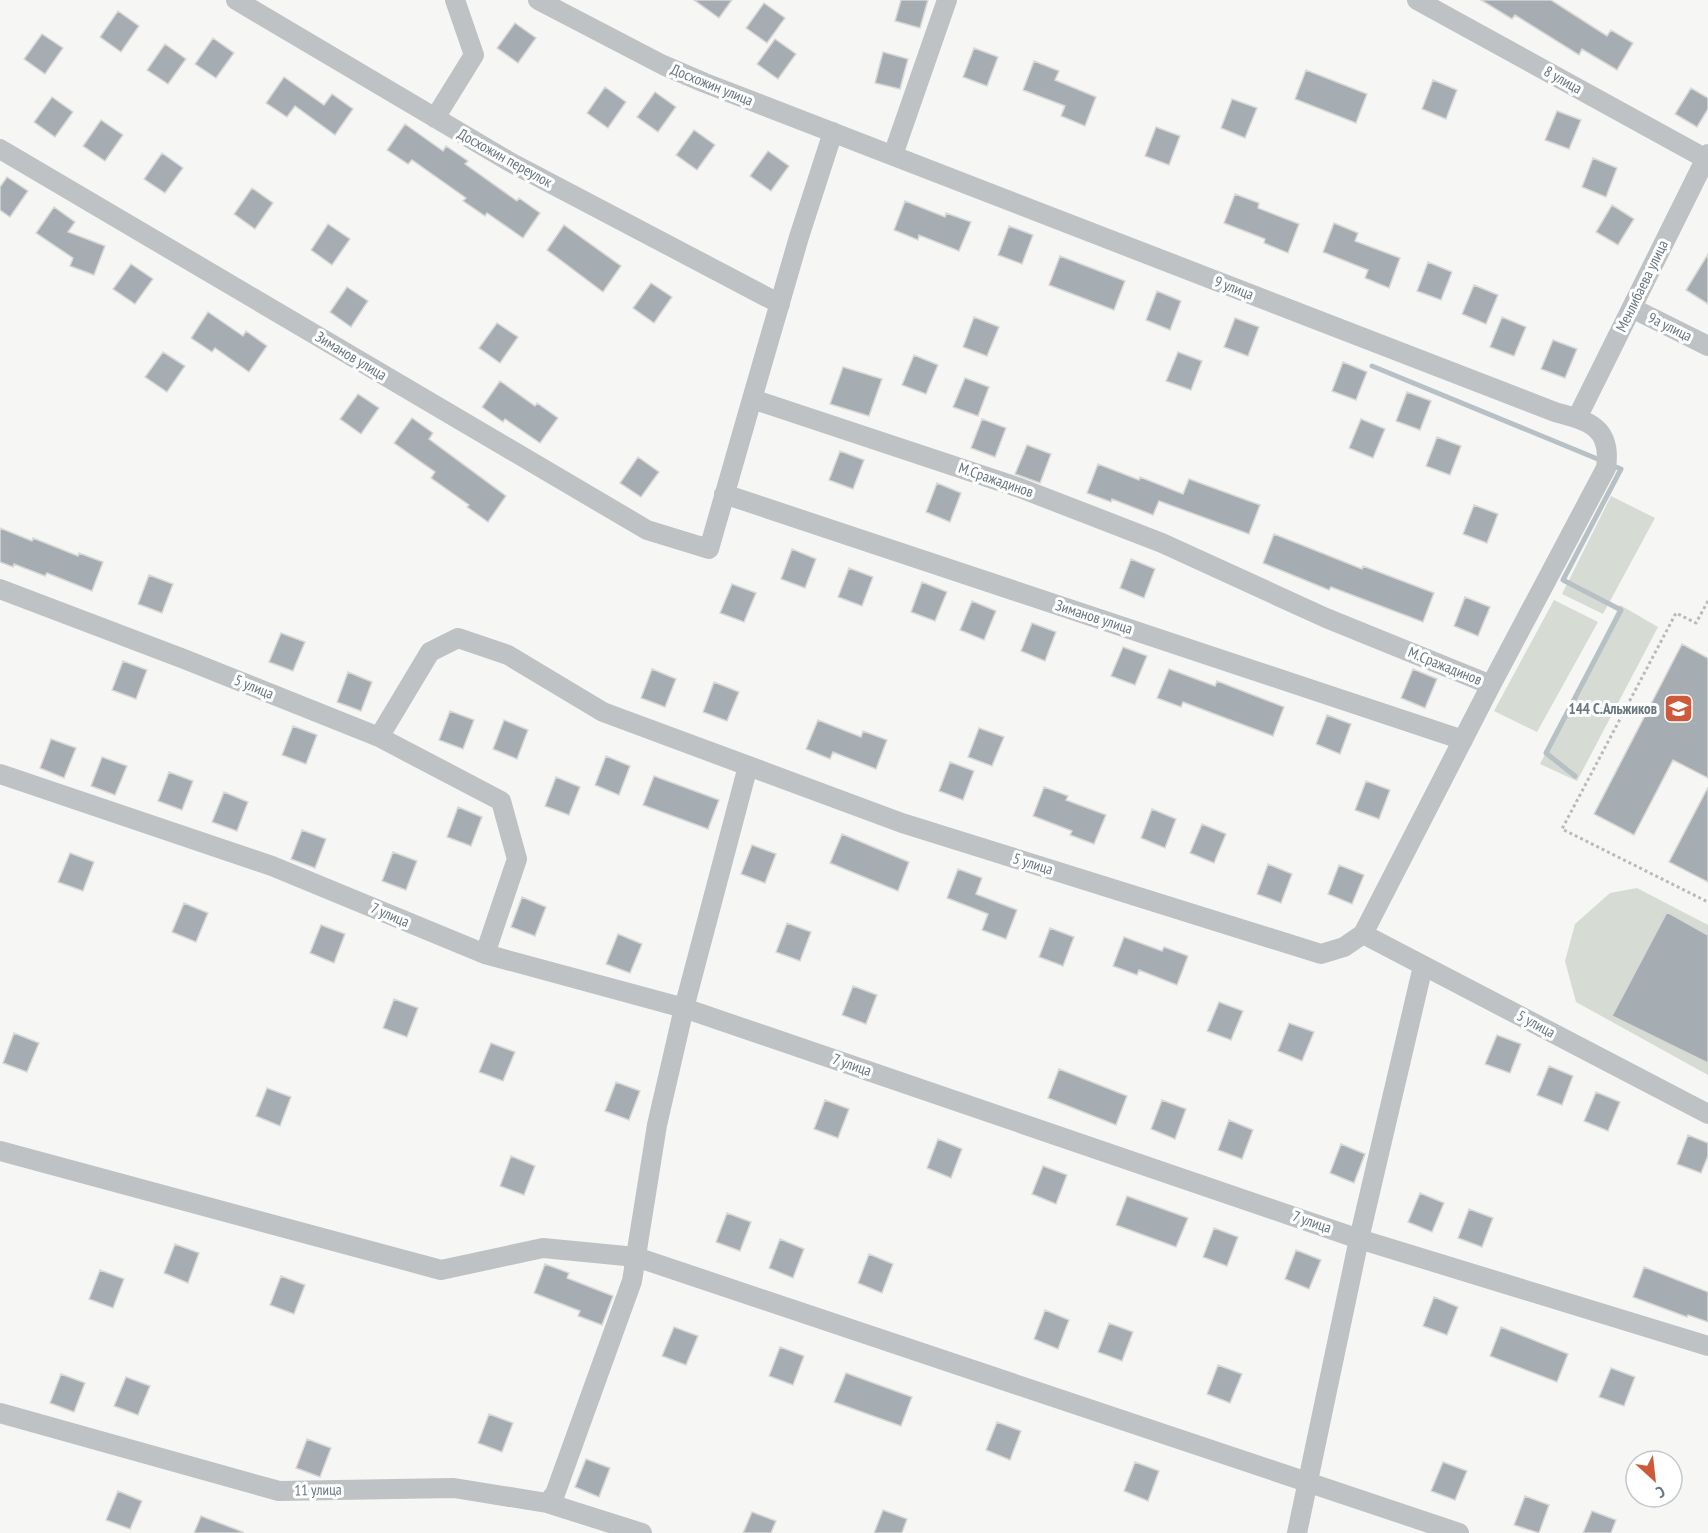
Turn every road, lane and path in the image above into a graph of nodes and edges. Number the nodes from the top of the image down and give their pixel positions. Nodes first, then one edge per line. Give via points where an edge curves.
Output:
1 (236, 0) edge
2 (455, 0) edge
3 (538, 0) edge
4 (947, 0) edge
5 (1417, 0) edge
6 (435, 118) junction
7 (833, 132) junction
8 (0, 148) edge
9 (892, 155) junction
10 (1707, 158) edge
11 (780, 304) junction
12 (1632, 308) junction
13 (1708, 346) edge
14 (752, 399) junction
15 (1577, 418) junction
16 (724, 494) junction
17 (0, 590) edge
18 (1708, 601) edge
19 (1491, 685) junction
20 (379, 737) junction
21 (1463, 741) junction
22 (748, 766) junction
23 (0, 774) edge
24 (1708, 902) edge
25 (1363, 934) junction
26 (485, 954) junction
27 (1423, 966) junction
28 (684, 1008) junction
29 (1708, 1114) edge
30 (0, 1151) edge
31 (1359, 1239) junction
32 (636, 1257) junction
33 (1708, 1346) edge
34 (0, 1413) edge
35 (1308, 1483) junction
36 (547, 1503) junction
37 (642, 1533) edge
38 (1297, 1533) edge
39 (1459, 1533) edge

1 - 6 street, Досхожин переулок
2 - 6 street via 474,55
3 - 7 street, Досхожин улица via 663,65
4 - 9 street
5 - 10 street, 8 улица
6 - 11 street, Досхожин переулок via 510,162
7 - 9 street, Досхожин улица
7 - 11 street
8 - 16 street, Зиманов улица via 647,530 709,549
9 - 15 street, 9 улица
10 - 12 street, Менлибаева улица
11 - 14 street
12 - 13 street, 9а улица
12 - 15 street, Менлибаева улица
14 - 16 street
14 - 19 street, М.Сражадинов via 1053,500
15 - 19 street, 9 улица via 1598,428 1605,439 1606,468
16 - 21 street, Зиманов улица
17 - 20 street, 5 улица
18 - 24 path via 1696,623 1676,613 1562,829
19 - 21 street, 9 улица
20 - 22 street, 5 улица via 430,651 458,638 508,656 603,712
20 - 26 street, 5 улица via 501,801 517,859
21 - 25 street, 9 улица
22 - 25 street, 5 улица via 902,823 1321,954 1344,947
22 - 28 street
23 - 26 street, 7 улица via 272,866
25 - 27 street, 5 улица
26 - 28 street, 7 улица
27 - 29 street, 5 улица
27 - 31 street
28 - 31 street, 7 улица
28 - 32 street via 657,1125
30 - 32 street via 441,1270 543,1248
31 - 33 street, 7 улица
31 - 35 street
32 - 35 street
32 - 36 street via 632,1281 580,1427 555,1494
34 - 36 street, 11 улица via 279,1491 454,1488
35 - 38 street
35 - 39 street
36 - 37 street, 11 улица

